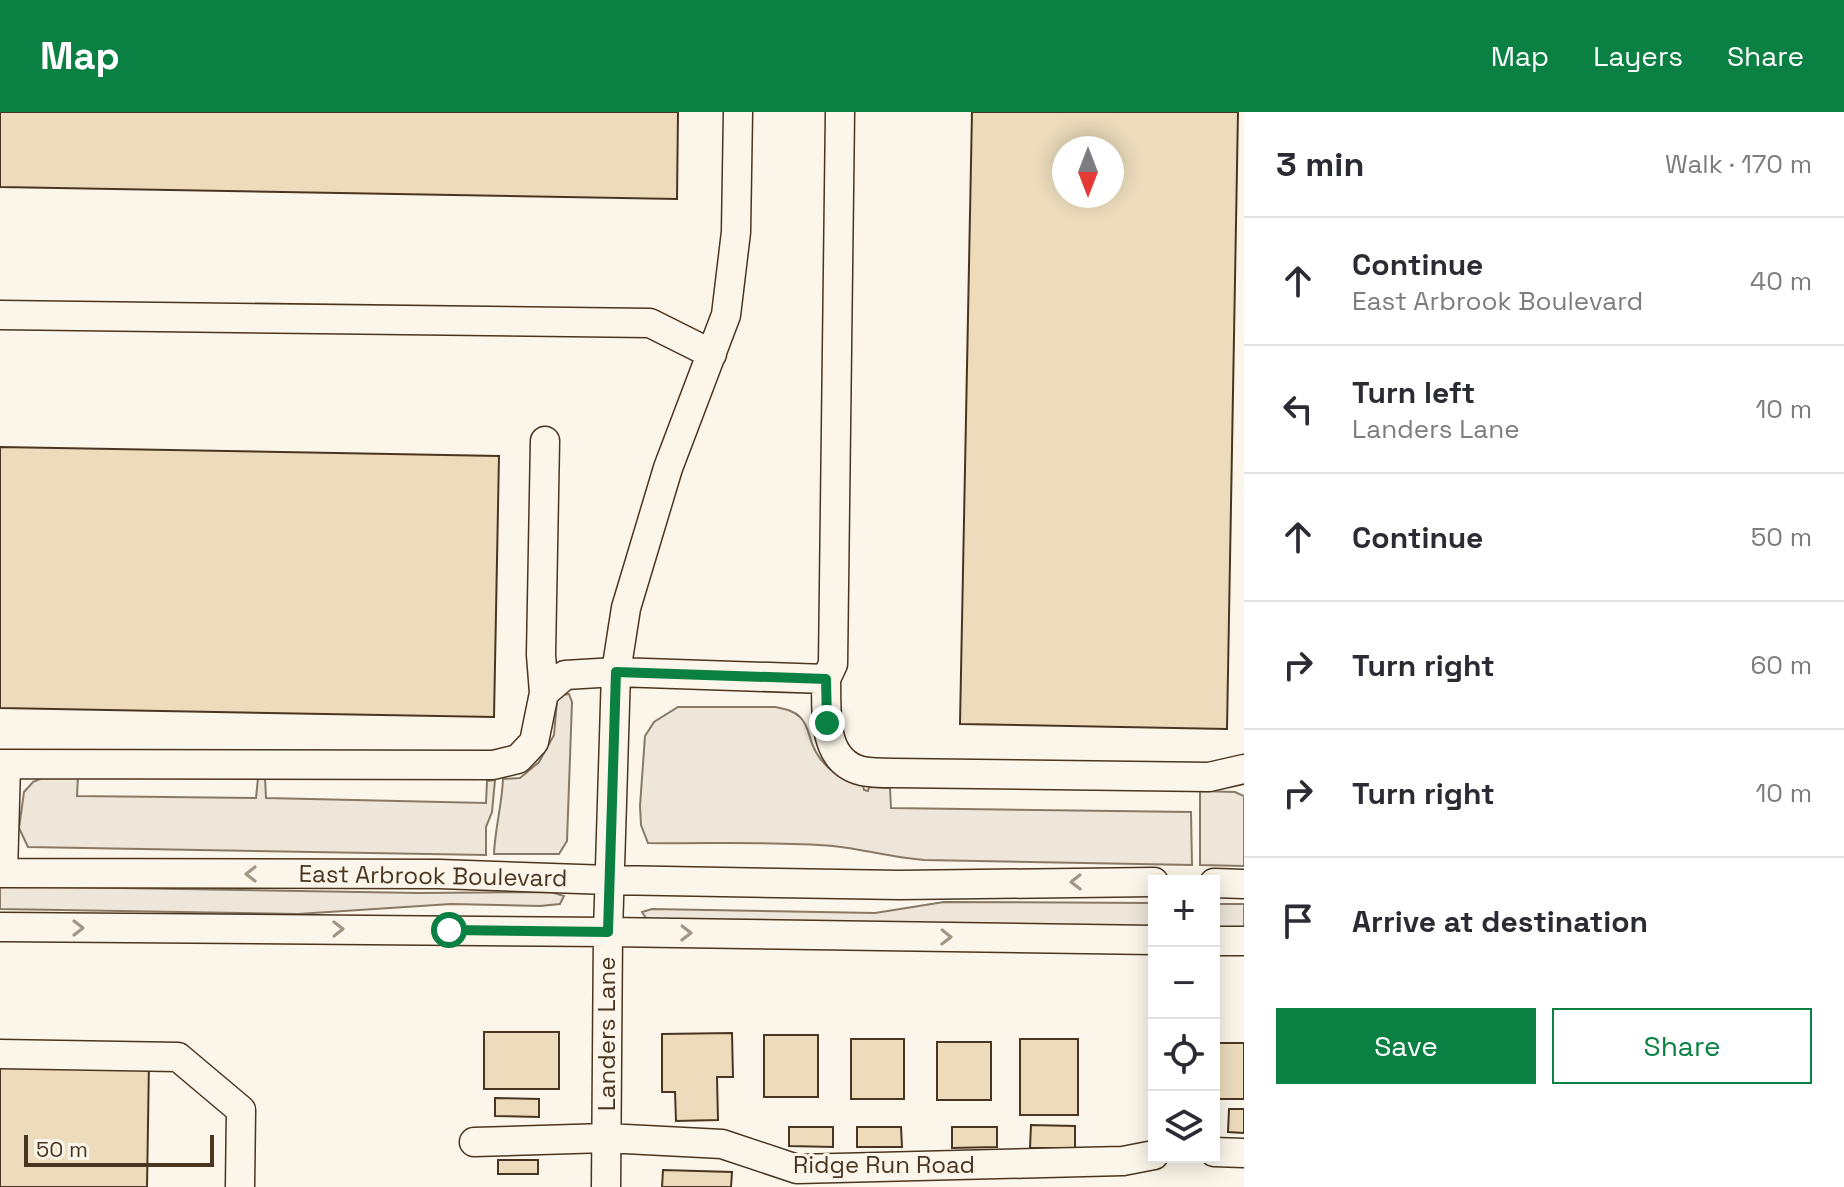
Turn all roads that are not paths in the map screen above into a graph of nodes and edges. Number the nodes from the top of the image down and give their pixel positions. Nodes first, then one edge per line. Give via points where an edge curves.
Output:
1 (738, 112) edge
2 (840, 112) edge
3 (0, 315) edge
4 (712, 354) junction
5 (545, 441) dead end
6 (616, 672) junction
7 (826, 679) junction
8 (544, 693) junction
9 (3, 764) edge
10 (1244, 769) edge
11 (2, 873) edge
12 (609, 880) junction
13 (1148, 882) edge
14 (1220, 883) edge
15 (1244, 884) edge
16 (0, 927) edge
17 (608, 932) junction
18 (1148, 940) edge
19 (1220, 941) edge
20 (1244, 941) edge
21 (0, 1054) edge
22 (606, 1138) junction
23 (474, 1142) dead end
24 (1220, 1152) edge
25 (1244, 1153) edge
26 (1148, 1159) edge
27 (1124, 1174) edge
28 (861, 1178) edge
29 (240, 1187) edge
30 (606, 1187) edge

1 - 4 street, Landers Lane via 733,262 726,315
2 - 7 street via 833,664
3 - 4 street via 650,323
4 - 6 street, Landers Lane via 668,468 626,608
5 - 8 street
6 - 7 street
6 - 8 street via 565,675
6 - 12 street, Landers Lane
7 - 10 street via 832,747 845,765 862,771 1209,777
8 - 9 street via 534,742 518,759 493,765
9 - 11 street
12 -> 11 street, East Arbrook Boulevard via 439,874
13 -> 12 street, East Arbrook Boulevard
12 - 17 street, Landers Lane
14 - 15 street
16 -> 17 street
17 -> 18 street
17 - 22 street, Landers Lane
19 - 20 street
21 - 29 street via 178,1057 241,1110
22 - 23 street, Ridge Run Road
22 - 28 street, Ridge Run Road via 722,1144 797,1169
22 - 30 street, Landers Lane
24 - 25 street
26 - 27 street, Ridge Run Road
27 - 28 street, Ridge Run Road

